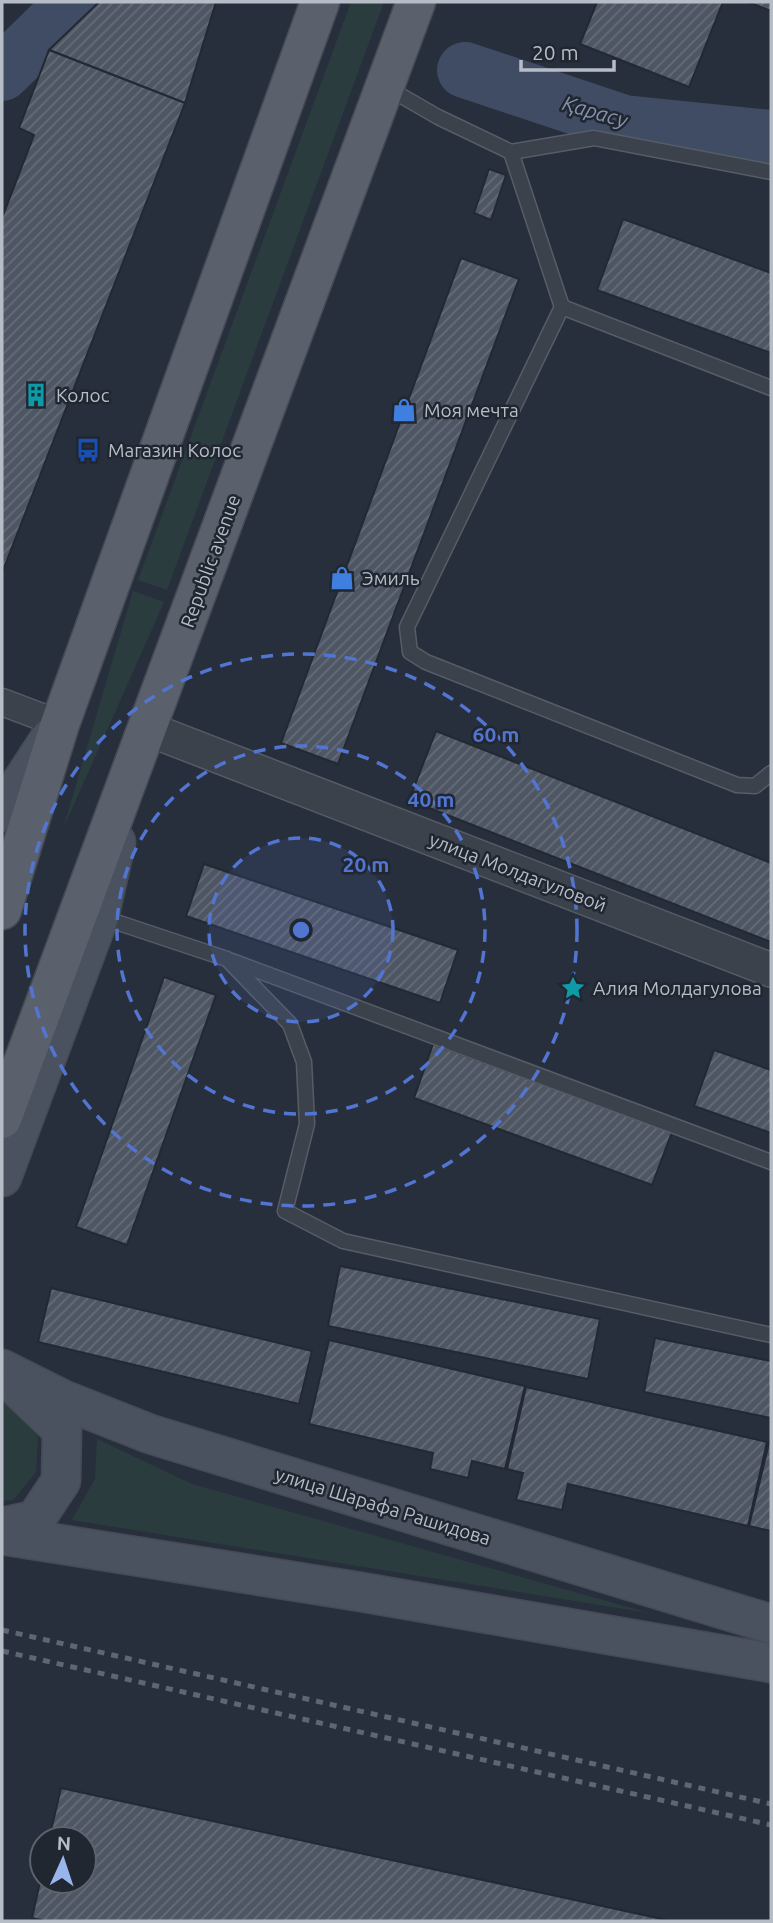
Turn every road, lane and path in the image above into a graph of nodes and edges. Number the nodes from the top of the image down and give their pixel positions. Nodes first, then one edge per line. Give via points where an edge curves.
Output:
1 (320, 2) edge
2 (416, 2) edge
3 (384, 86) junction
4 (511, 152) junction
5 (771, 172) edge
6 (562, 307) junction
7 (771, 388) edge
8 (2, 702) edge
9 (60, 724) junction
10 (148, 729) junction
11 (132, 766) junction
12 (771, 773) edge
13 (2, 813) edge
14 (2, 910) edge
15 (99, 917) junction
16 (227, 959) junction
17 (771, 970) edge
18 (2, 1119) edge
19 (771, 1162) edge
20 (2, 1177) edge
21 (771, 1335) edge
22 (2, 1370) edge
23 (2, 1527) edge
24 (2, 1535) edge
25 (771, 1624) edge
26 (771, 1663) edge

1 - 9 main road
2 - 3 main road, Republic avenue
3 - 4 lane
3 - 10 main road, Republic avenue
4 - 5 lane via 594,138
4 - 6 lane
6 - 7 lane
6 - 12 lane via 407,626 410,652 737,785 755,786
8 - 9 street
9 - 13 main road
9 - 14 main road
10 - 11 main road, Republic avenue
10 - 17 street, улица Молдагуловой
11 - 15 main road
11 - 18 main road, Republic avenue
15 - 16 lane
15 - 20 main road
16 - 19 lane
16 - 21 lane via 290,1024 304,1062 307,1124 285,1211 343,1241
22 - 23 main road via 62,1430 61,1481 35,1520
22 - 25 main road, улица Шарафа Рашидова via 150,1434
24 - 26 main road

